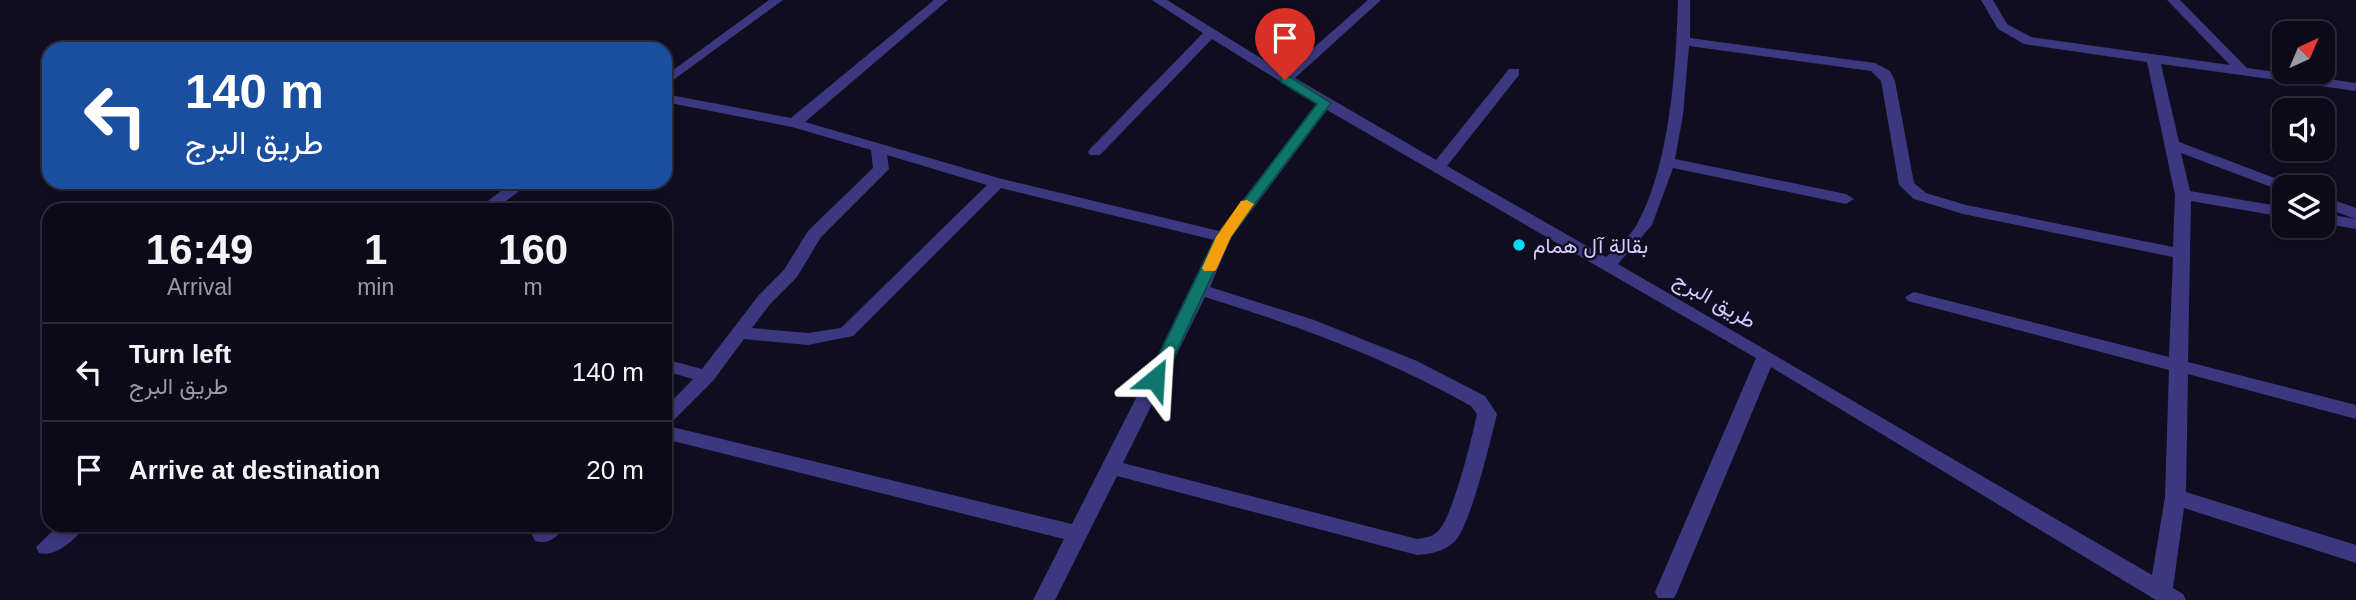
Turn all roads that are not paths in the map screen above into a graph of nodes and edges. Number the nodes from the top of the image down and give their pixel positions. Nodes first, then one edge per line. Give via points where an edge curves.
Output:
1 (777, 0) edge
2 (942, 0) edge
3 (1158, 0) edge
4 (1375, 0) edge
5 (1684, 0) edge
6 (1987, 0) edge
7 (2173, 0) edge
8 (1210, 33) junction
9 (1684, 40) junction
10 (2153, 59) junction
11 (2242, 70) junction
12 (1514, 72) dead end
13 (672, 77) edge
14 (1285, 80) junction
15 (2356, 87) edge
16 (672, 99) edge
17 (1325, 103) junction
18 (794, 123) junction
19 (2172, 144) junction
20 (878, 148) junction
21 (1095, 152) dead end
22 (1665, 162) junction
23 (1437, 169) junction
24 (2272, 182) edge
25 (998, 183) junction
26 (513, 189) edge
27 (2183, 195) junction
28 (1846, 199) dead end
29 (494, 203) edge
30 (2335, 206) edge
31 (2272, 210) edge
32 (2356, 214) edge
33 (2335, 220) edge
34 (2356, 223) edge
35 (1223, 237) junction
36 (2181, 254) junction
37 (1608, 264) junction
38 (1200, 290) junction
39 (1914, 298) dead end
40 (739, 333) junction
41 (1766, 356) junction
42 (2178, 365) junction
43 (672, 367) edge
44 (706, 377) junction
45 (2356, 412) edge
46 (672, 413) edge
47 (672, 434) edge
48 (1111, 467) junction
49 (2175, 498) junction
50 (65, 532) edge
51 (1075, 533) junction
52 (47, 547) dead end
53 (2356, 554) edge
54 (1666, 592) dead end
55 (2168, 596) edge
56 (1044, 600) edge

1 - 13 street
2 - 18 street
3 - 8 street, طريق البرج
4 - 14 street
5 - 9 street
6 - 10 street via 2003,30 2015,36
7 - 11 street
8 - 14 street, طريق البرج
8 - 21 street
9 - 22 street via 1679,95
9 - 36 street via 1875,67 1888,81 1906,185 1920,196
10 - 11 street
10 - 19 street
11 - 15 street
12 - 23 street
14 - 17 street, طريق البرج
16 - 18 street
17 - 23 street, طريق البرج
17 - 35 street
18 - 20 street
19 - 24 street
19 - 27 street
20 - 25 street
20 - 40 street via 881,169 814,234 791,273
22 - 28 street
22 - 37 street via 1643,226
23 - 37 street, طريق البرج
25 - 35 street
25 - 40 street via 847,332 832,338 802,339
26 - 29 street
27 - 31 street
27 - 36 street
30 - 32 street
33 - 34 street
35 - 38 street
36 - 42 street
37 - 41 street, طريق البرج
38 - 48 street
38 - 48 street via 1332,331 1478,401 1487,414 1474,471 1448,536 1417,547
39 - 42 street
40 - 44 street
41 - 54 street
41 - 55 street, طريق البرج
42 - 45 street
42 - 49 street
43 - 44 street
44 - 46 street
47 - 51 street
48 - 51 street
49 - 53 street
49 - 55 street
50 - 52 street
51 - 56 street

